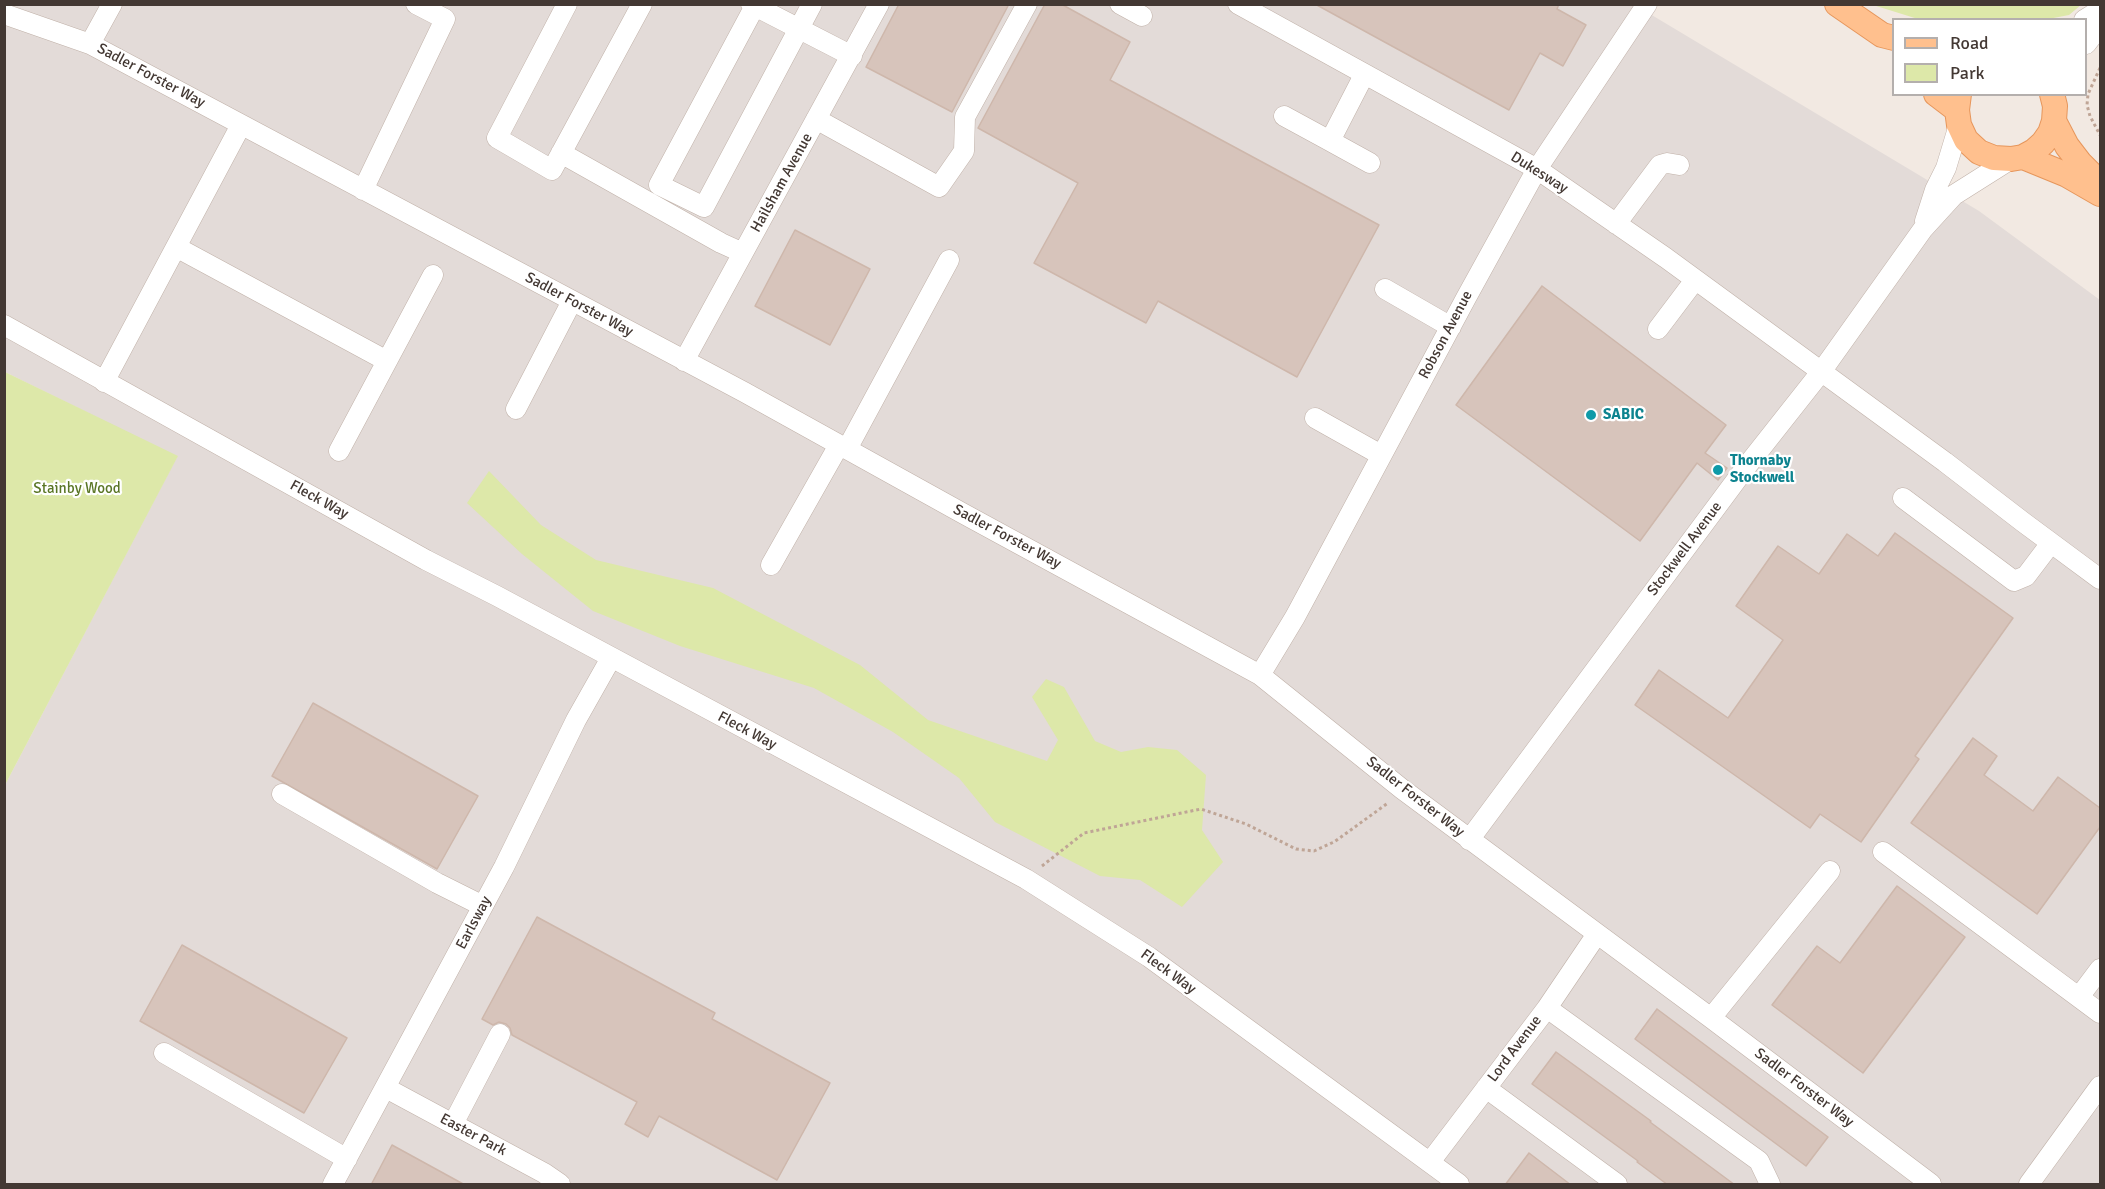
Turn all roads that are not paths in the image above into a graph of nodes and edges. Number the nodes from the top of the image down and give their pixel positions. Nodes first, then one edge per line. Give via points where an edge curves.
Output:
1 (112, 4) edge
2 (416, 4) edge
3 (567, 4) edge
4 (642, 4) edge
5 (812, 4) edge
6 (879, 4) edge
7 (1027, 4) edge
8 (1120, 4) edge
9 (1647, 4) edge
10 (1837, 4) edge
11 (754, 5) edge
12 (1244, 6) edge
13 (2100, 10) edge
14 (4, 14) edge
15 (1142, 16) dead end
16 (2087, 18) edge
17 (2100, 26) edge
18 (799, 28) junction
19 (1890, 42) edge
20 (2087, 42) edge
21 (90, 44) junction
22 (852, 56) junction
23 (1364, 75) junction
24 (1939, 96) edge
25 (2052, 96) edge
26 (1958, 110) edge
27 (1284, 116) dead end
28 (816, 119) junction
29 (2054, 121) junction
30 (241, 124) junction
31 (1330, 141) junction
32 (561, 153) junction
33 (2017, 158) junction
34 (1370, 163) dead end
35 (1679, 165) dead end
36 (1537, 169) junction
37 (2100, 183) edge
38 (363, 190) junction
39 (2100, 195) edge
40 (1616, 224) junction
41 (1923, 229) junction
42 (176, 247) junction
43 (743, 253) junction
44 (949, 260) dead end
45 (433, 275) dead end
46 (1695, 280) junction
47 (1385, 289) dead end
48 (572, 301) junction
49 (4, 325) edge
50 (1450, 327) junction
51 (1658, 329) dead end
52 (387, 361) junction
53 (684, 361) junction
54 (1821, 372) junction
55 (104, 381) junction
56 (516, 409) dead end
57 (1315, 418) dead end
58 (843, 447) junction
59 (339, 452) dead end
60 (1381, 455) junction
61 (1903, 498) dead end
62 (2051, 543) junction
63 (771, 565) dead end
64 (2100, 579) edge
65 (611, 658) junction
66 (1260, 675) junction
67 (282, 794) dead end
68 (1469, 840) junction
69 (1883, 852) dead end
70 (1830, 871) dead end
71 (483, 906) junction
72 (1597, 934) junction
73 (2100, 969) edge
74 (2079, 997) junction
75 (1547, 1008) junction
76 (2100, 1012) edge
77 (1711, 1018) junction
78 (500, 1034) dead end
79 (164, 1053) dead end
80 (2100, 1086) edge
81 (386, 1088) junction
82 (1486, 1088) junction
83 (453, 1124) junction
84 (347, 1159) junction
85 (1430, 1162) junction
86 (333, 1185) edge
87 (560, 1185) edge
88 (1459, 1185) edge
89 (1617, 1185) edge
90 (1770, 1185) edge
91 (1931, 1185) edge
92 (2029, 1185) edge

1 - 21 street
2 - 38 street via 445,19
3 - 32 street via 497,138 552,170
4 - 32 street
5 - 18 street
6 - 22 street, Hailsham Avenue
7 - 28 street via 965,117 964,151 939,187
8 - 15 street
9 - 36 street, Robson Avenue
10 - 19 main road
11 - 18 street
11 - 18 street via 659,185 704,207
12 - 23 street, Dukesway
13 - 16 street
14 - 21 street, Sadler Forster Way
17 - 20 street
18 - 22 street
21 - 30 street, Sadler Forster Way
22 - 28 street, Hailsham Avenue
23 - 31 street
23 - 36 street, Dukesway
24 - 26 main road
25 - 29 main road
26 - 33 main road via 1966,140 1979,152 1994,158
26 - 41 street, Stockwell Avenue via 1946,168
27 - 31 street
28 - 43 street, Hailsham Avenue
29 - 33 main road via 2043,143
29 - 37 main road via 2067,146
30 - 38 street, Sadler Forster Way
30 - 42 street
31 - 34 street
32 - 43 street
33 - 39 main road via 2067,175
33 - 41 street, Stockwell Avenue via 1954,195
35 - 40 street via 1660,165
36 - 40 street, Dukesway
36 - 50 street, Robson Avenue
38 - 48 street, Sadler Forster Way
40 - 46 street, Dukesway
41 - 54 street, Stockwell Avenue
42 - 52 street
42 - 55 street
43 - 53 street, Hailsham Avenue
44 - 58 street
45 - 52 street
46 - 51 street
46 - 54 street, Dukesway
47 - 50 street
48 - 53 street, Sadler Forster Way
48 - 56 street
49 - 55 street, Fleck Way
50 - 60 street, Robson Avenue
52 - 59 street
53 - 58 street, Sadler Forster Way
54 - 62 street, Dukesway
54 - 68 street, Stockwell Avenue
55 - 65 street, Fleck Way
57 - 60 street
58 - 63 street
58 - 66 street, Sadler Forster Way
60 - 66 street, Robson Avenue
61 - 62 street via 2014,581 2026,576
62 - 64 street, Dukesway
65 - 71 street, Earlsway
65 - 85 street, Fleck Way via 1026,879 1149,957
66 - 68 street, Sadler Forster Way
67 - 71 street
68 - 72 street, Sadler Forster Way
69 - 74 street
70 - 77 street
71 - 81 street, Earlsway
72 - 75 street, Lord Avenue
72 - 77 street, Sadler Forster Way
73 - 74 street
74 - 76 street
75 - 82 street, Lord Avenue
75 - 90 street via 1760,1161
77 - 91 street, Sadler Forster Way
78 - 83 street
79 - 84 street
80 - 92 street
81 - 83 street, Easter Park
81 - 84 street, Earlsway
82 - 85 street, Lord Avenue
82 - 89 street
83 - 87 street, Easter Park
84 - 86 street, Earlsway
85 - 88 street, Fleck Way

